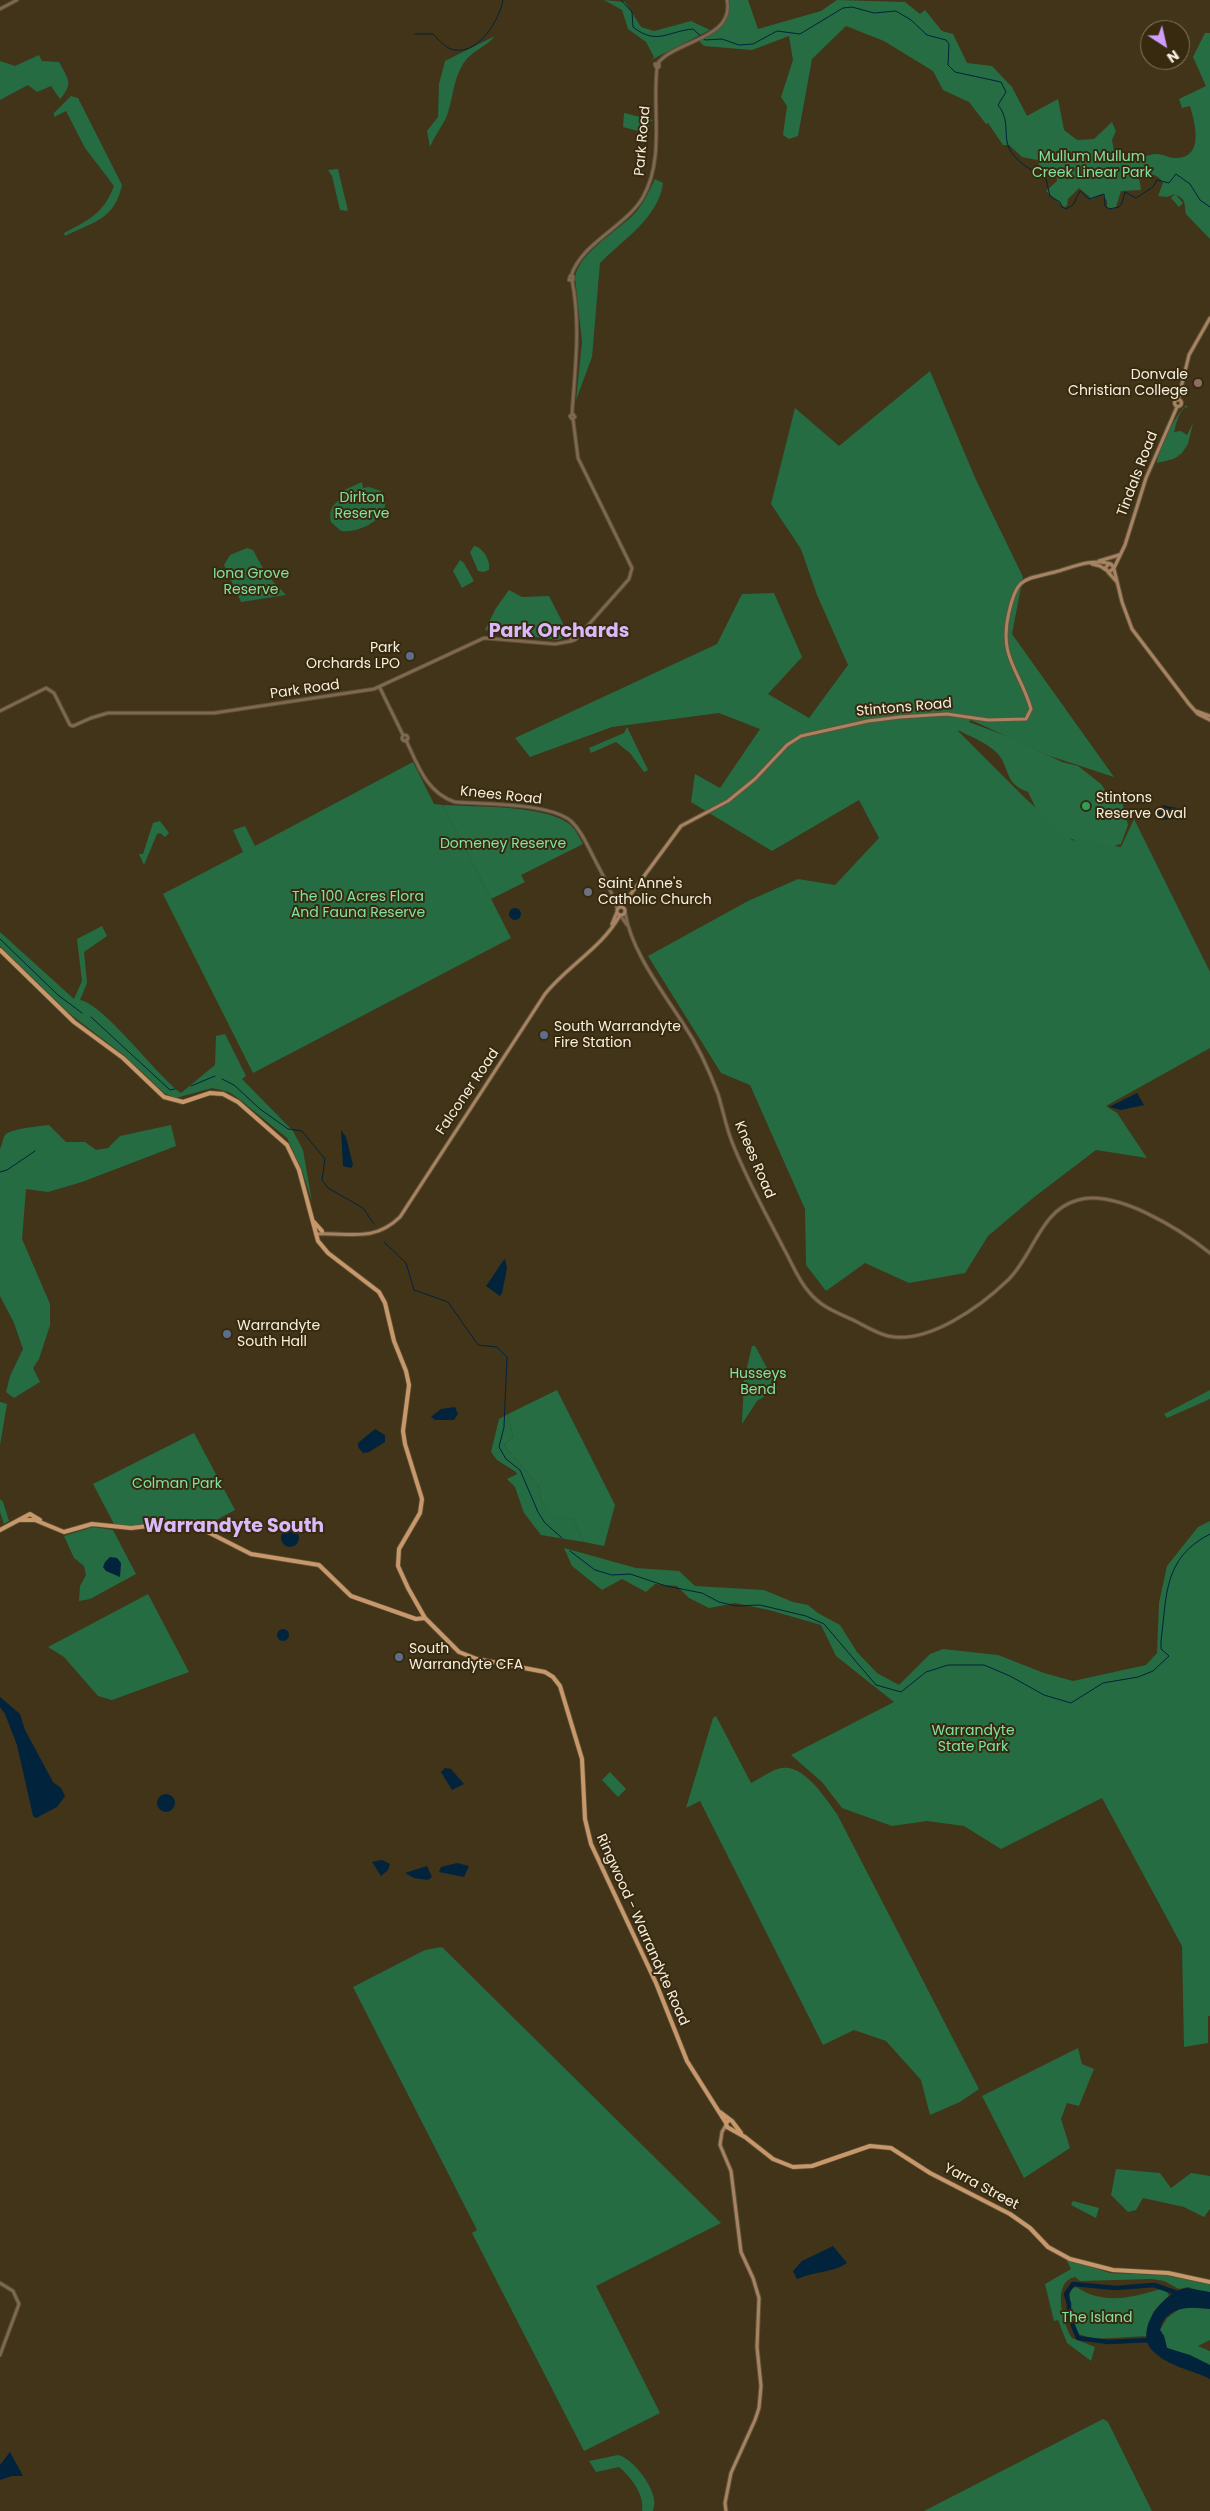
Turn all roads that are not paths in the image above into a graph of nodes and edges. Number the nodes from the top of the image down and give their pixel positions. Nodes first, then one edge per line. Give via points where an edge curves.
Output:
1 (17, 0) edge
2 (727, 0) edge
3 (0, 9) edge
4 (1210, 318) edge
5 (1123, 550) junction
6 (1119, 555) junction
7 (1096, 562) junction
8 (1088, 564) junction
9 (1111, 564) junction
10 (1114, 568) junction
11 (1107, 571) junction
12 (1117, 583) junction
13 (380, 688) junction
14 (1195, 710) junction
15 (0, 711) edge
16 (1210, 716) edge
17 (1210, 720) edge
18 (633, 892) junction
19 (612, 893) junction
20 (616, 900) junction
21 (625, 902) junction
22 (623, 909) junction
23 (618, 913) junction
24 (616, 922) junction
25 (626, 923) junction
26 (629, 928) junction
27 (608, 931) junction
28 (0, 950) edge
29 (308, 1206) junction
30 (322, 1231) junction
31 (315, 1233) junction
32 (331, 1234) junction
33 (320, 1243) junction
34 (1210, 1253) edge
35 (0, 1530) edge
36 (419, 1610) junction
37 (413, 1617) junction
38 (424, 1617) junction
39 (728, 2124) junction
40 (745, 2137) junction
41 (0, 2282) edge
42 (1210, 2282) edge
43 (0, 2354) edge
44 (726, 2511) edge

1 - 3 street
2 - 13 street, Park Road via 726,19 712,32 669,52 655,65 657,117 649,186 632,212 577,262 569,278 576,304 578,341 572,414 575,416 578,458 629,559 632,572 582,631 571,639 550,644 482,638
4 - 5 main road, Tindals Road via 1189,354 1178,400 1174,402 1177,407 1146,478
5 - 6 main road, Tindals Road
5 - 10 main road, Tindals Road
6 - 7 main road
6 - 9 main road, Tindals Road
7 - 8 main road, Stintons Road
7 - 9 main road, Stintons Road
8 - 11 main road via 1098,565
8 - 18 main road, Stintons Road via 1027,579 1015,590 1005,640 1009,659 1029,702 1031,710 1026,719 988,720 947,714 900,717 801,736 787,745 733,797 681,826
9 - 10 main road
9 - 11 main road, Tindals Road via 1106,565
10 - 11 main road via 1112,572
10 - 12 main road
11 - 12 main road
12 - 14 main road via 1134,632
13 - 15 street, Park Road via 214,713 108,713 76,726 70,725 54,693 48,688
13 - 19 street, Knees Road via 402,739 406,740 431,787 455,802 545,810 563,816 579,830
14 - 16 main road
14 - 17 main road
18 - 21 main road, Stintons Road
18 - 22 main road, Stintons Road
19 - 20 street, Knees Road
19 - 23 street, Knees Road
20 - 21 street
20 - 22 street, Knees Road
21 - 22 main road, Stintons Road
22 - 23 main road
22 - 23 main road
22 - 26 street, Knees Road
23 - 24 main road, Falconer Road
23 - 25 street, Knees Road
23 - 27 main road, Falconer Road
24 - 25 street
24 - 27 main road, Falconer Road
25 - 26 street, Knees Road
26 - 34 street, Knees Road via 658,988 705,1063 736,1151 804,1285 823,1306 888,1336 918,1333 970,1312 1016,1271 1054,1214 1080,1199 1109,1200 1158,1219
27 - 32 main road, Falconer Road via 545,994 400,1217 384,1229 369,1234
28 - 29 main road, Ringwood - Warrandyte Road via 74,1022 123,1058 164,1098 183,1102 218,1093 238,1102 290,1151 300,1170
29 - 30 main road via 314,1224
29 - 31 main road, Ringwood - Warrandyte Road
30 - 31 main road, Falconer Road
30 - 32 main road, Falconer Road
31 - 32 main road, Falconer Road
31 - 33 main road, Ringwood - Warrandyte Road
32 - 33 main road via 321,1236
33 - 36 main road, Ringwood - Warrandyte Road via 379,1292 406,1371 409,1385 404,1444 422,1499 420,1513 399,1549 398,1566
35 - 37 main road via 28,1517 64,1532 92,1524 131,1528 183,1522 252,1554 319,1565 351,1596
36 - 37 main road
36 - 38 main road, Ringwood - Warrandyte Road
37 - 38 main road
38 - 39 main road, Ringwood - Warrandyte Road via 465,1655 540,1671 553,1677 560,1686 582,1759 584,1819 591,1844 656,1983 687,2062
39 - 40 main road, Yarra Street
39 - 40 main road, Yarra Street via 733,2124
39 - 44 main road via 720,2138 721,2149 731,2171 741,2252 758,2298 757,2347 761,2386 755,2420 731,2473
40 - 42 main road, Yarra Street via 774,2159 793,2167 812,2166 870,2146 891,2148 930,2173 1010,2214 1048,2246 1070,2259 1113,2270 1168,2273
41 - 43 street via 13,2291 18,2304

